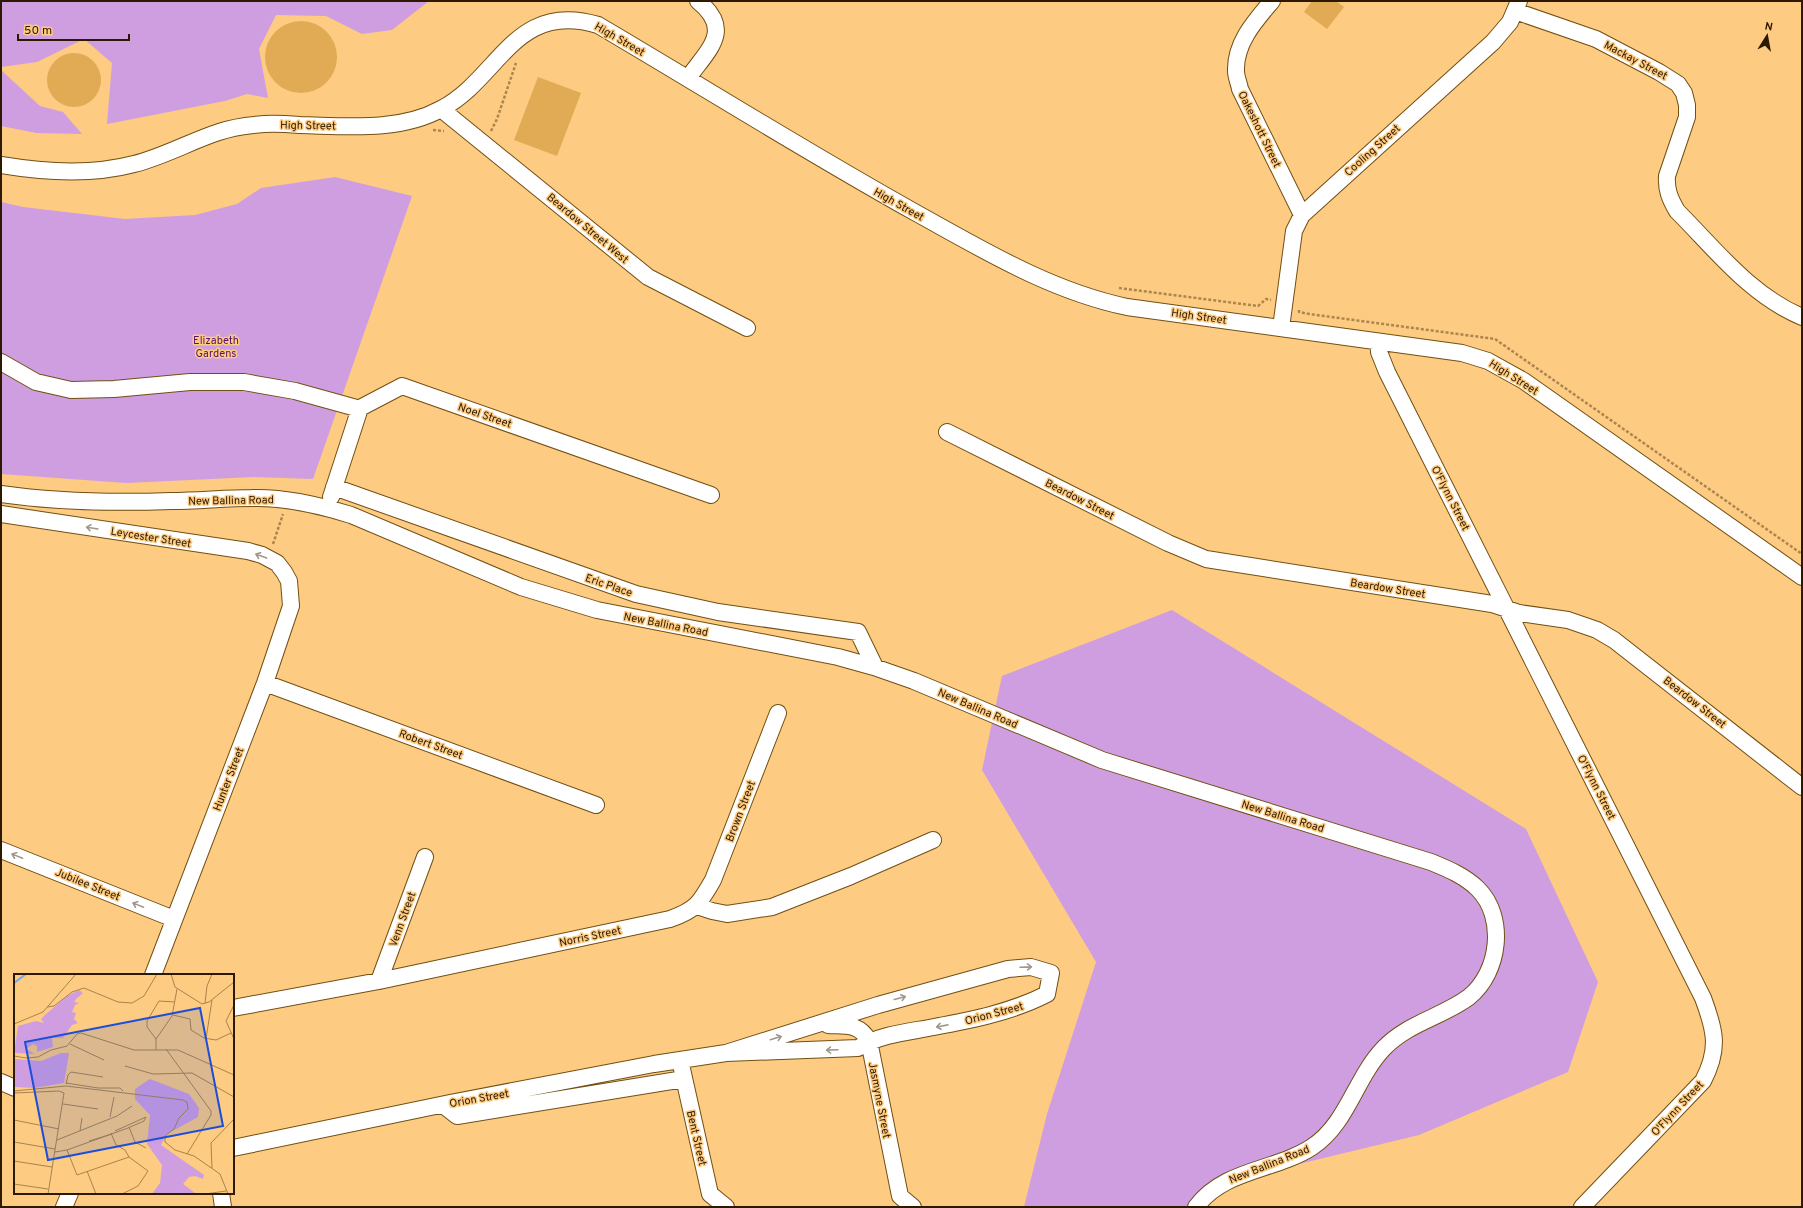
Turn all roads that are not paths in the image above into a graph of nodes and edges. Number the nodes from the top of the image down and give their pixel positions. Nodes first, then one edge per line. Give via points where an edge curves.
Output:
1 (698, 1) edge
2 (1272, 1) edge
3 (1517, 6) edge
4 (688, 78) junction
5 (441, 109) junction
6 (1, 165) edge
7 (1302, 215) junction
8 (1802, 316) edge
9 (747, 328) dead end
10 (1281, 328) junction
11 (1379, 342) junction
12 (1, 362) edge
13 (360, 410) junction
14 (947, 432) dead end
15 (334, 487) junction
16 (1, 494) edge
17 (711, 495) dead end
18 (328, 508) junction
19 (1, 514) edge
20 (1802, 577) edge
21 (289, 581) joint
22 (1507, 609) junction
23 (875, 667) junction
24 (265, 683) junction
25 (778, 713) dead end
26 (1802, 787) edge
27 (596, 805) dead end
28 (933, 840) dead end
29 (1, 850) edge
30 (425, 857) dead end
31 (697, 906) junction
32 (174, 919) junction
33 (153, 974) edge
34 (380, 981) junction
35 (234, 1008) edge
36 (820, 1025) junction
37 (869, 1042) junction
38 (726, 1053) junction
39 (680, 1061) junction
40 (684, 1079) junction
41 (1, 1082) edge
42 (14, 1088) edge
43 (443, 1105) junction
44 (234, 1148) edge
45 (70, 1194) edge
46 (221, 1194) edge
47 (64, 1207) edge
48 (223, 1207) edge
49 (726, 1207) edge
50 (913, 1207) edge
51 (1196, 1207) edge
52 (1582, 1207) edge

1 - 4 street via 715,19 717,27 710,47
2 - 7 street, Oakeshott Street via 1244,38 1238,53 1236,71 1240,89
3 - 7 street, Cooling Street via 1503,32 1493,42
3 - 8 street, Mackay Street via 1596,39 1678,84 1686,99 1687,117 1667,176 1666,185 1672,202 1677,211 1749,285 1780,307
4 - 5 street, High Street via 571,10 549,13 528,21 507,41 464,93
4 - 10 street, High Street via 848,176 1008,265 1099,301
5 - 6 street, High Street via 411,121 367,126 266,124 228,130 134,164 109,169 77,170
5 - 9 street, Beardow Street West via 648,277
7 - 10 street, Cooling Street via 1294,231
10 - 11 street, High Street
11 - 20 street, High Street via 1475,356 1504,369
11 - 22 street, O'Flynn Street via 1379,352 1387,372
12 - 13 street via 36,382 71,390 190,382 244,382 295,391
13 - 15 street
13 - 17 street, Noel Street via 402,386
14 - 22 street, Beardow Street via 1168,543 1206,558 1492,604
15 - 18 street
15 - 23 street, Eric Place via 636,594 718,612 858,632
16 - 18 street, New Ballina Road via 35,499 82,501 170,502 253,498
18 - 23 street, New Ballina Road via 370,523 521,587 597,610 838,657
21 -> 19 street, Leycester Street via 277,563 248,551
21 - 24 street, Hunter Street via 291,606
22 - 26 street, Beardow Street via 1519,614 1568,620 1597,630 1614,640
22 - 52 street, O'Flynn Street via 1703,998 1715,1035 1713,1058 1703,1081
23 - 51 street, New Ballina Road via 1102,760 1431,862 1457,873 1478,889 1492,908 1496,934 1495,957 1484,979 1470,996 1402,1032 1384,1048 1370,1066 1339,1121 1314,1146 1303,1153 1236,1176 1210,1192
24 - 27 street, Robert Street
24 - 32 street, Hunter Street
25 - 31 street, Brown Street via 713,880
28 - 31 street via 772,907 727,914
32 -> 29 street, Jubilee Street
30 - 34 street, Venn Street
31 - 34 street, Norris Street via 685,914 670,919
32 - 33 street, Hunter Street
34 - 35 street, Norris Street
36 - 37 street via 852,1027 864,1032
36 -> 37 street, Orion Street via 878,1005 1008,969 1032,967 1051,973 1047,994 1024,1006 952,1024 877,1038
38 -> 36 street, Orion Street
37 -> 38 street, Orion Street via 858,1048
37 - 50 street, Jasmyne Street via 900,1196
38 - 39 street, Orion Street
39 - 40 street, Bent Street
39 - 43 street, Orion Street
40 - 43 street via 457,1116
40 - 49 street, Bent Street via 710,1194
41 - 42 street
43 - 44 street, Orion Street
45 - 47 street
46 - 48 street

